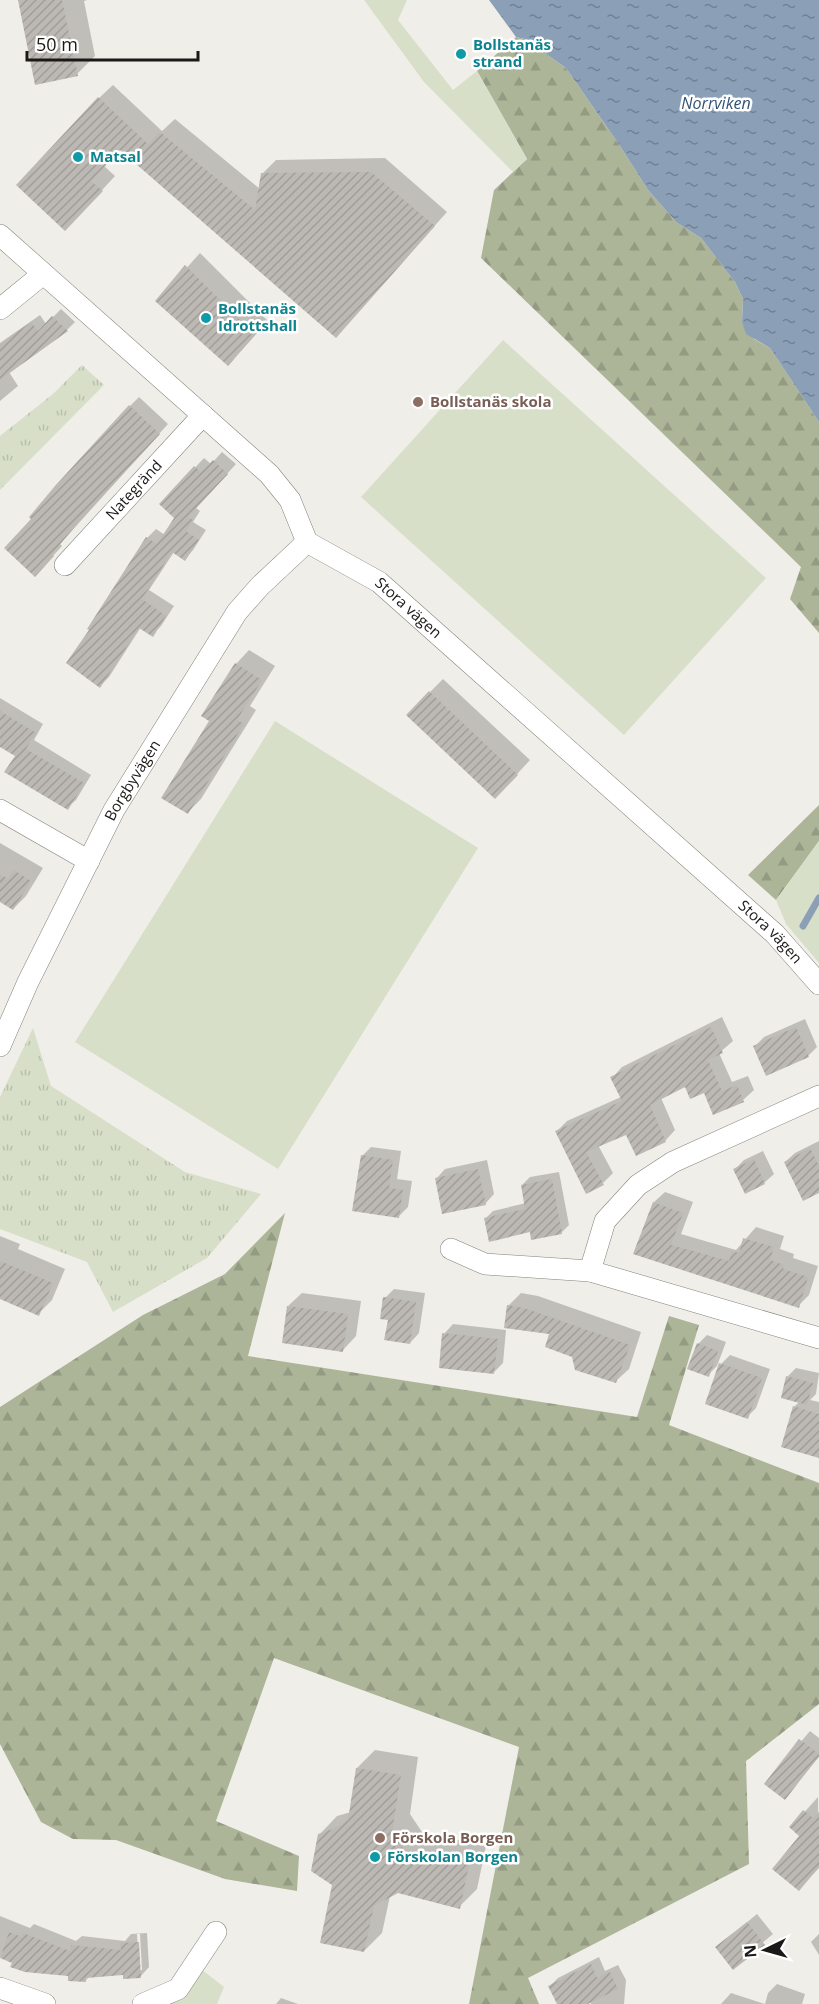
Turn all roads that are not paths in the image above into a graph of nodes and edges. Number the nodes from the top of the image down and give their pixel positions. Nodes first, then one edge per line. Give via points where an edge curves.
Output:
1 (0, 235) edge
2 (43, 274) junction
3 (0, 309) edge
4 (202, 415) junction
5 (307, 542) junction
6 (65, 565) dead end
7 (0, 810) edge
8 (89, 861) junction
9 (819, 984) edge
10 (0, 1046) edge
11 (819, 1096) edge
12 (452, 1249) dead end
13 (590, 1271) junction
14 (819, 1338) edge
15 (216, 1932) dead end
16 (0, 1988) edge
17 (45, 2004) edge
18 (143, 2004) edge

1 - 2 street
2 - 3 street
2 - 4 street
4 - 5 street via 269,474 290,500
4 - 6 street, Nategränd
5 - 8 street, Borgbyvägen via 237,612 114,810
5 - 9 street, Stora vägen via 379,582 775,934
7 - 8 street
8 - 10 street, Borgbyvägen
11 - 13 street via 673,1162 638,1185 605,1221
12 - 13 street via 485,1264
13 - 14 street
15 - 18 street via 178,1989
16 - 17 street

